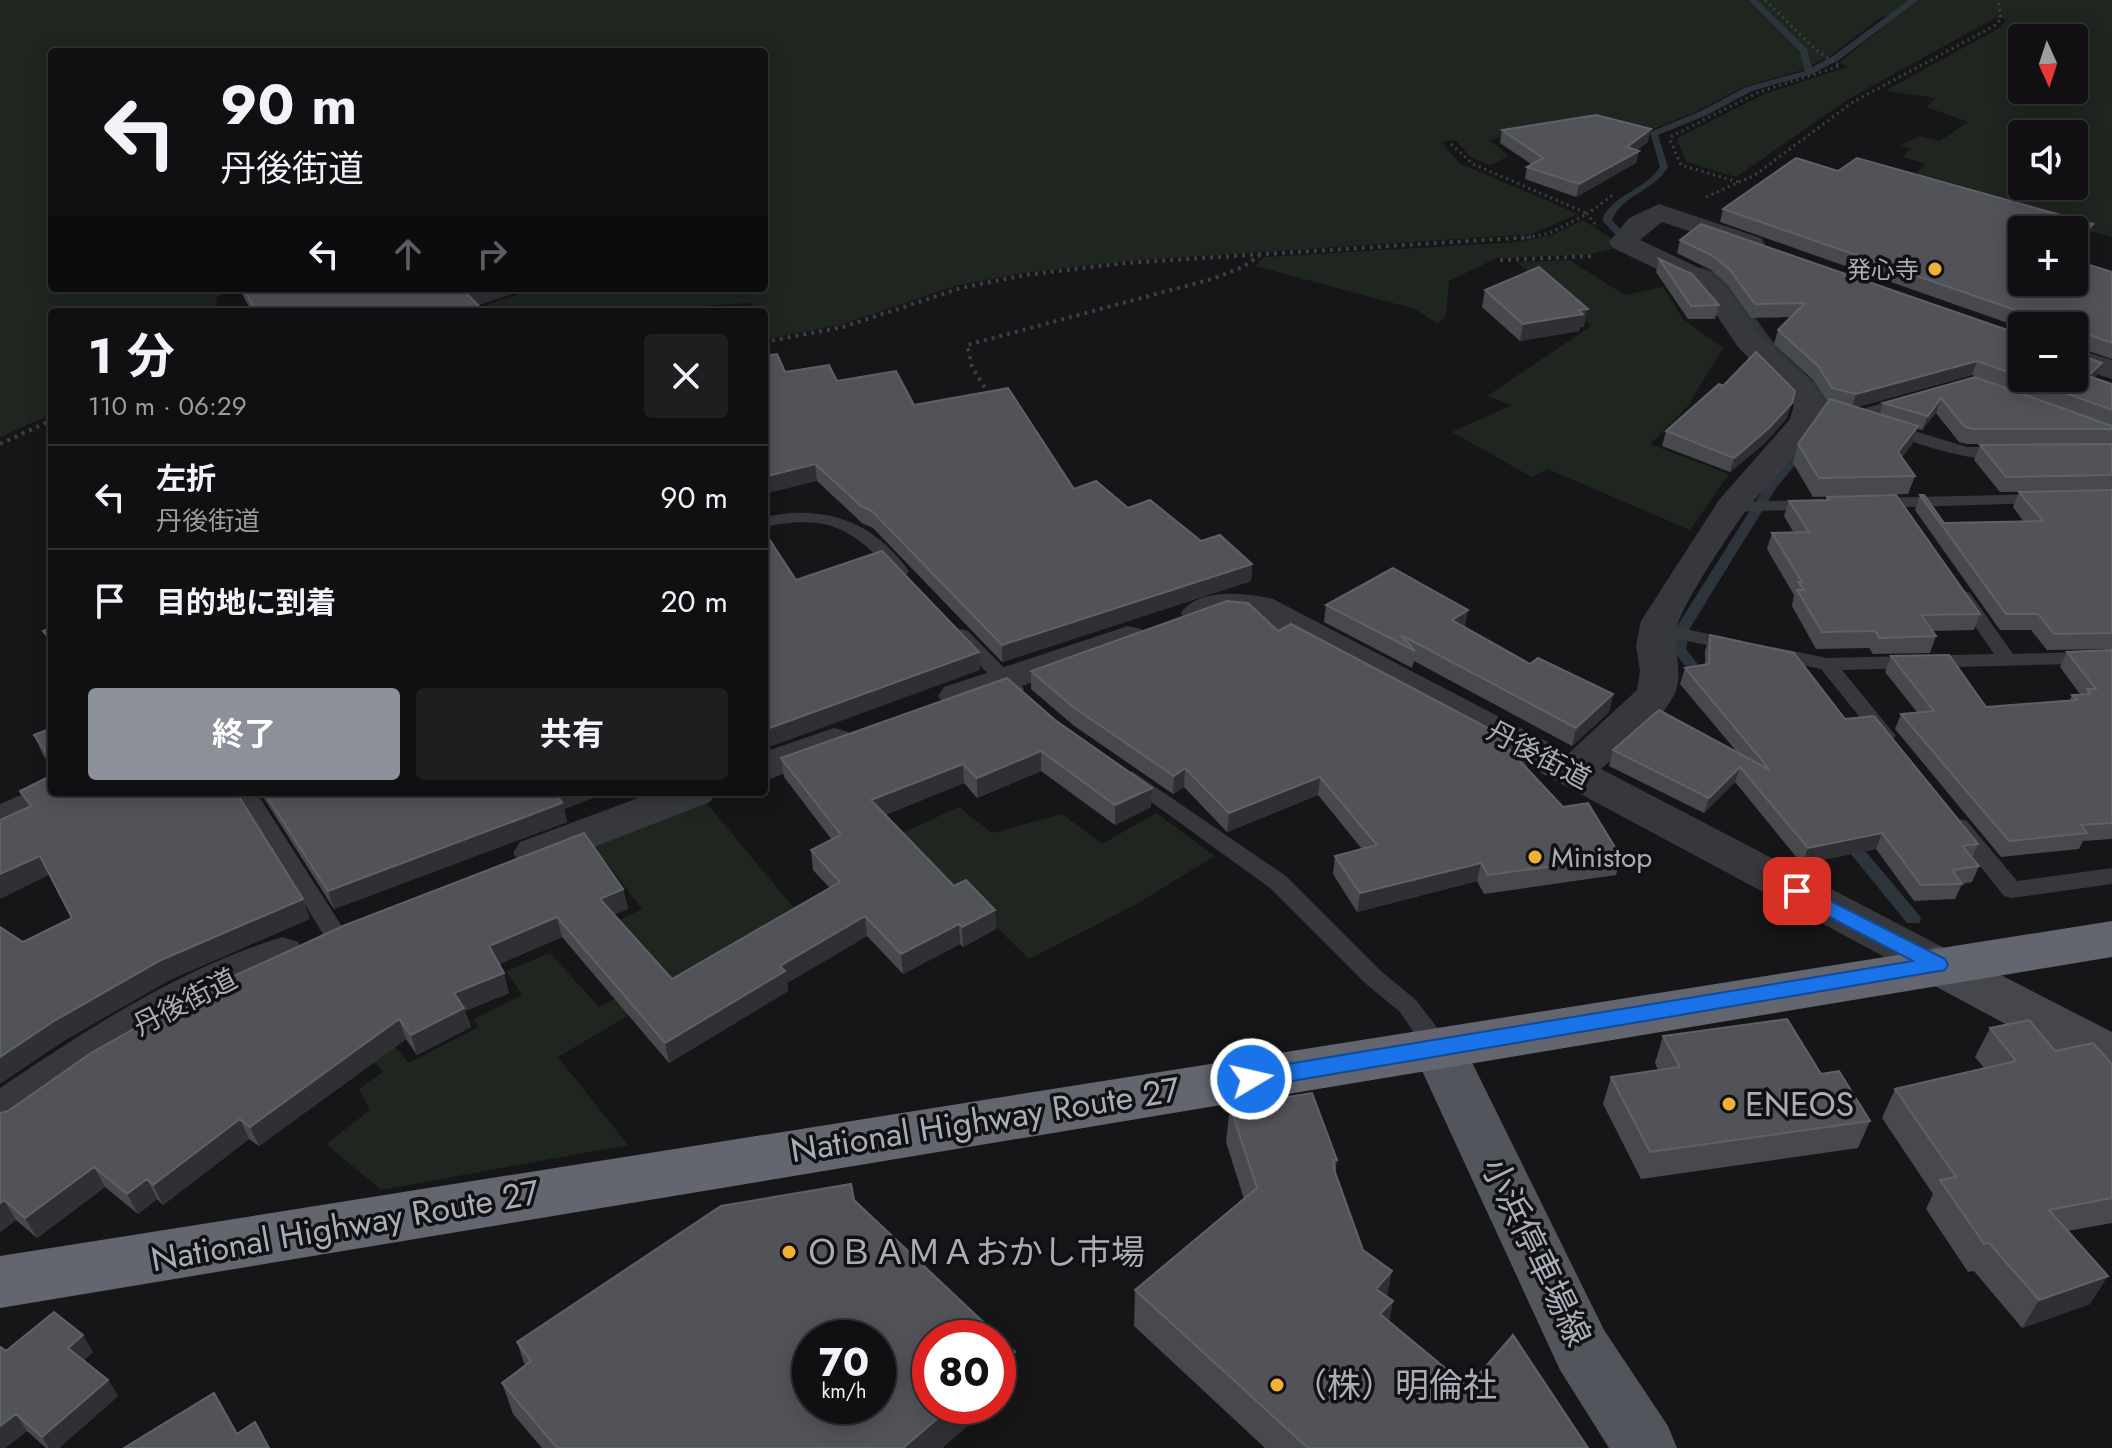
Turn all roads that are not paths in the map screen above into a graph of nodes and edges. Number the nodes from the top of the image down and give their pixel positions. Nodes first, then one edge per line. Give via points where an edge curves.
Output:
1 (1775, 252) edge
2 (2088, 362) edge
3 (2112, 370) edge
4 (1926, 396) edge
5 (1830, 411) junction
6 (2025, 452) edge
7 (2066, 498) edge
8 (1897, 503) junction
9 (1854, 504) edge
10 (1825, 505) edge
11 (1750, 507) junction
12 (768, 521) edge
13 (1914, 527) edge
14 (1957, 587) edge
15 (918, 590) edge
16 (950, 624) edge
17 (1675, 633) junction
18 (2112, 657) edge
19 (2008, 660) junction
20 (1827, 664) junction
21 (1003, 679) junction
22 (1033, 706) edge
23 (928, 707) edge
24 (868, 729) edge
25 (1895, 748) edge
26 (768, 766) edge
27 (1113, 766) edge
28 (1572, 773) junction
29 (48, 791) edge
30 (248, 796) edge
31 (685, 796) edge
32 (1944, 807) edge
33 (0, 813) edge
34 (493, 870) edge
35 (2112, 876) edge
36 (376, 914) edge
37 (333, 931) junction
38 (2112, 939) edge
39 (1938, 965) junction
40 (1439, 1049) junction
41 (2112, 1056) edge
42 (0, 1114) edge
43 (0, 1282) edge
44 (1645, 1448) edge

1 - 5 street via 1659,212 1630,240 1700,279 1749,341
2 - 3 street
4 - 5 lane
5 - 6 lane via 1966,452
5 - 11 street via 1805,421
7 - 8 lane
8 - 9 lane
8 - 13 lane
10 - 11 lane
11 - 17 street
12 - 15 lane via 832,519 865,534
14 - 19 lane
16 - 21 lane
17 - 20 lane
17 - 28 street via 1656,692
18 - 19 lane
19 - 20 lane
20 - 25 lane
21 - 22 lane
21 - 23 street, 丹後街道
21 - 28 street, 丹後街道 via 1222,605 1260,607
24 - 26 street
27 - 40 lane via 1278,882 1408,1006
28 - 39 street, 丹後街道
29 - 33 lane
30 - 37 lane
31 - 34 street
32 - 35 lane via 2012,890
36 - 37 street, 丹後街道
37 - 42 street, 丹後街道 via 189,996 83,1057
38 - 39 highway, National Highway Route 27
39 - 40 highway, National Highway Route 27
39 - 41 street, 丹後街道
40 - 43 highway, National Highway Route 27
40 - 44 main road, 小浜停車場線 via 1582,1350

